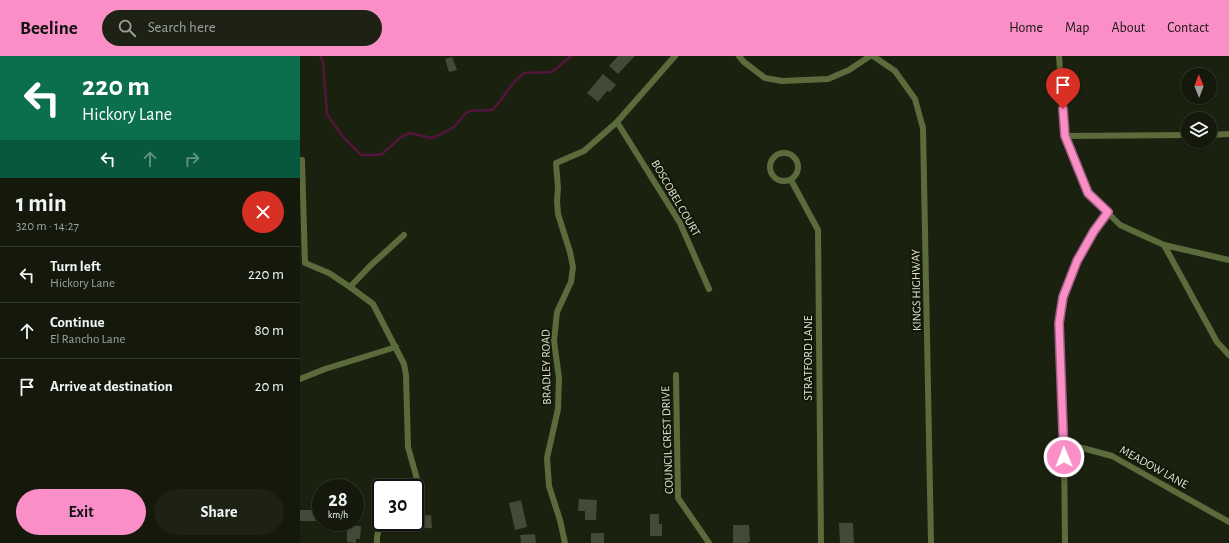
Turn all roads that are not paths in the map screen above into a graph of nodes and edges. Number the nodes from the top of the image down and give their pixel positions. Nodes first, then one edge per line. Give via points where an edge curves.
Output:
1 (675, 56) edge
2 (739, 56) edge
3 (870, 56) edge
4 (873, 56) edge
5 (1059, 56) edge
6 (617, 122) junction
7 (1229, 134) edge
8 (1181, 135) edge
9 (1217, 135) edge
10 (1065, 136) junction
11 (301, 160) edge
12 (791, 180) junction
13 (1108, 212) junction
14 (404, 235) dead end
15 (1164, 245) junction
16 (1229, 260) edge
17 (350, 287) junction
18 (710, 289) dead end
19 (396, 347) junction
20 (1229, 355) edge
21 (676, 375) dead end
22 (300, 379) edge
23 (1064, 443) junction
24 (417, 479) edge
25 (1229, 522) edge
26 (378, 531) edge
27 (377, 543) edge
28 (565, 543) edge
29 (709, 543) edge
30 (821, 543) edge
31 (931, 543) edge
32 (1065, 543) edge

1 - 6 street, BRADLEY ROAD
2 - 3 street via 765,78 782,81 828,79 849,70
4 - 31 street, KINGS HIGHWAY via 895,71 915,99 924,128
5 - 10 street
6 - 18 street, BOSCOBEL COURT via 680,223
6 - 28 street, BRADLEY ROAD via 584,151 556,163 558,214 573,267 571,282 557,312 554,341 559,378 558,408 547,458 548,486
7 - 9 street
8 - 10 street
10 - 13 street via 1088,193
11 - 17 street via 306,263
12 - 12 street via 799,168 797,159 785,152 776,155 770,162 771,172 777,179
12 - 30 street, STRATFORD LANE via 818,230
13 - 15 street via 1120,225
13 - 23 street via 1077,261 1063,297 1059,323
14 - 17 street
15 - 16 street
15 - 20 street via 1217,342
17 - 19 street via 373,304
19 - 22 street
19 - 24 street via 406,375 408,447
21 - 29 street, COUNCIL CREST DRIVE via 678,498
23 - 25 street, MEADOW LANE via 1112,456
23 - 32 street
26 - 27 street

